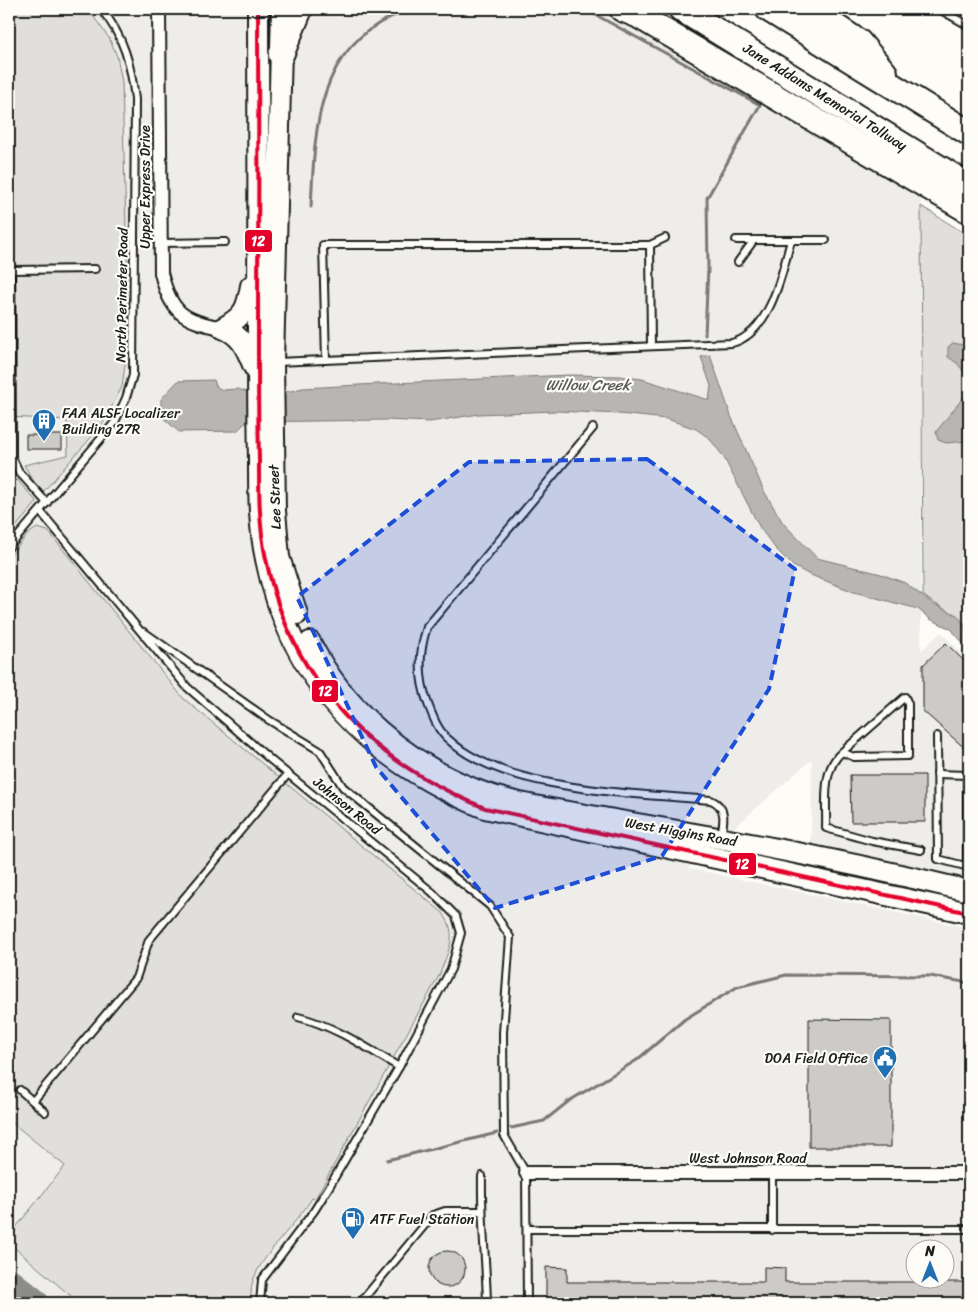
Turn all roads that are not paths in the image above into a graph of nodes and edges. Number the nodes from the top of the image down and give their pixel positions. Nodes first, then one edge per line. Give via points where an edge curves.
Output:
1 (101, 9) edge
2 (159, 9) edge
3 (258, 9) edge
4 (282, 9) edge
5 (300, 9) edge
6 (622, 9) edge
7 (681, 9) edge
8 (768, 9) edge
9 (809, 9) edge
10 (939, 9) edge
11 (969, 26) edge
12 (281, 55) junction
13 (903, 93) junction
14 (969, 133) edge
15 (969, 186) edge
16 (969, 211) edge
17 (664, 238) dead end
18 (736, 240) dead end
19 (754, 240) junction
20 (791, 240) junction
21 (826, 240) dead end
22 (225, 242) dead end
23 (160, 243) junction
24 (650, 245) junction
25 (258, 253) junction
26 (738, 262) dead end
27 (95, 269) dead end
28 (10, 270) edge
29 (223, 328) junction
30 (651, 346) junction
31 (326, 360) junction
32 (265, 380) junction
33 (266, 423) junction
34 (593, 428) dead end
35 (47, 503) junction
36 (40, 511) junction
37 (9, 547) edge
38 (137, 627) junction
39 (937, 736) dead end
40 (842, 752) junction
41 (288, 774) junction
42 (937, 774) junction
43 (538, 806) joint
44 (518, 817) joint
45 (720, 838) junction
46 (921, 850) dead end
47 (968, 867) edge
48 (969, 892) edge
49 (969, 913) edge
50 (298, 1017) dead end
51 (399, 1067) junction
52 (20, 1090) dead end
53 (33, 1101) junction
54 (45, 1112) dead end
55 (969, 1172) edge
56 (526, 1173) junction
57 (772, 1173) junction
58 (482, 1176) dead end
59 (482, 1212) junction
60 (527, 1229) junction
61 (772, 1230) junction
62 (969, 1230) edge
63 (260, 1303) edge
64 (360, 1303) edge
65 (487, 1303) edge
66 (527, 1303) edge

1 - 35 lane, North Perimeter Road via 122,39 130,64 135,99 133,375 115,422
2 - 23 street, Upper Express Drive
3 - 25 main road, Lee Street
4 - 12 main road
5 - 12 highway
6 - 16 highway
7 - 15 highway, Jane Addams Memorial Tollway
8 - 13 highway
9 - 13 highway via 859,42
10 - 11 lane
12 - 32 main road, Lee Street
13 - 14 highway
17 - 24 lane
18 - 19 lane
19 - 20 lane
19 - 26 lane
20 - 21 lane
20 - 30 lane via 762,322 742,340
22 - 23 lane
23 - 29 street, Upper Express Drive via 161,273 167,296 184,316
24 - 30 lane
24 - 31 lane via 323,245
25 - 29 main road via 245,310 238,319
25 - 32 main road, Lee Street
27 - 28 lane
28 - 35 lane via 12,457 19,472
29 - 32 main road via 232,331 244,344
30 - 31 lane
31 - 32 lane
32 - 33 main road, Lee Street
33 - 43 main road, Lee Street via 279,557 299,619 331,677 362,715 420,761 476,790
33 - 44 main road, Lee Street via 260,502 266,558 286,624 316,679 352,724 405,768 454,796
34 - 45 lane via 427,627 420,647 420,671 426,697 435,722 448,740 469,755 518,775 570,786 711,800 719,803 724,812
35 - 36 lane, North Perimeter Road
36 - 37 lane, North Perimeter Road
36 - 38 lane, Johnson Road
38 - 41 lane, Johnson Road via 187,687
38 - 56 lane via 269,720 320,751 343,787 490,906 510,937 503,1033 504,1135
39 - 42 lane
40 - 40 lane via 849,746 905,697 908,704 908,756 854,758
40 - 46 lane via 833,760 828,773 826,828
41 - 51 lane, Johnson Road via 432,892 456,916 461,933 451,970
41 - 53 lane via 149,940 136,978
42 - 47 lane via 938,859
42 - 47 lane via 967,775
43 - 45 main road, West Higgins Road
44 - 49 main road, West Higgins Road
45 - 48 main road, West Higgins Road
50 - 51 lane via 319,1022
51 - 63 lane, Johnson Road via 314,1211 262,1280
52 - 53 lane
53 - 54 lane
55 - 57 street, West Johnson Road
56 - 57 street, West Johnson Road
56 - 60 lane
57 - 61 lane
58 - 59 lane
59 - 64 lane via 445,1211 433,1215
59 - 65 lane
60 - 61 lane
60 - 66 lane
61 - 62 lane

